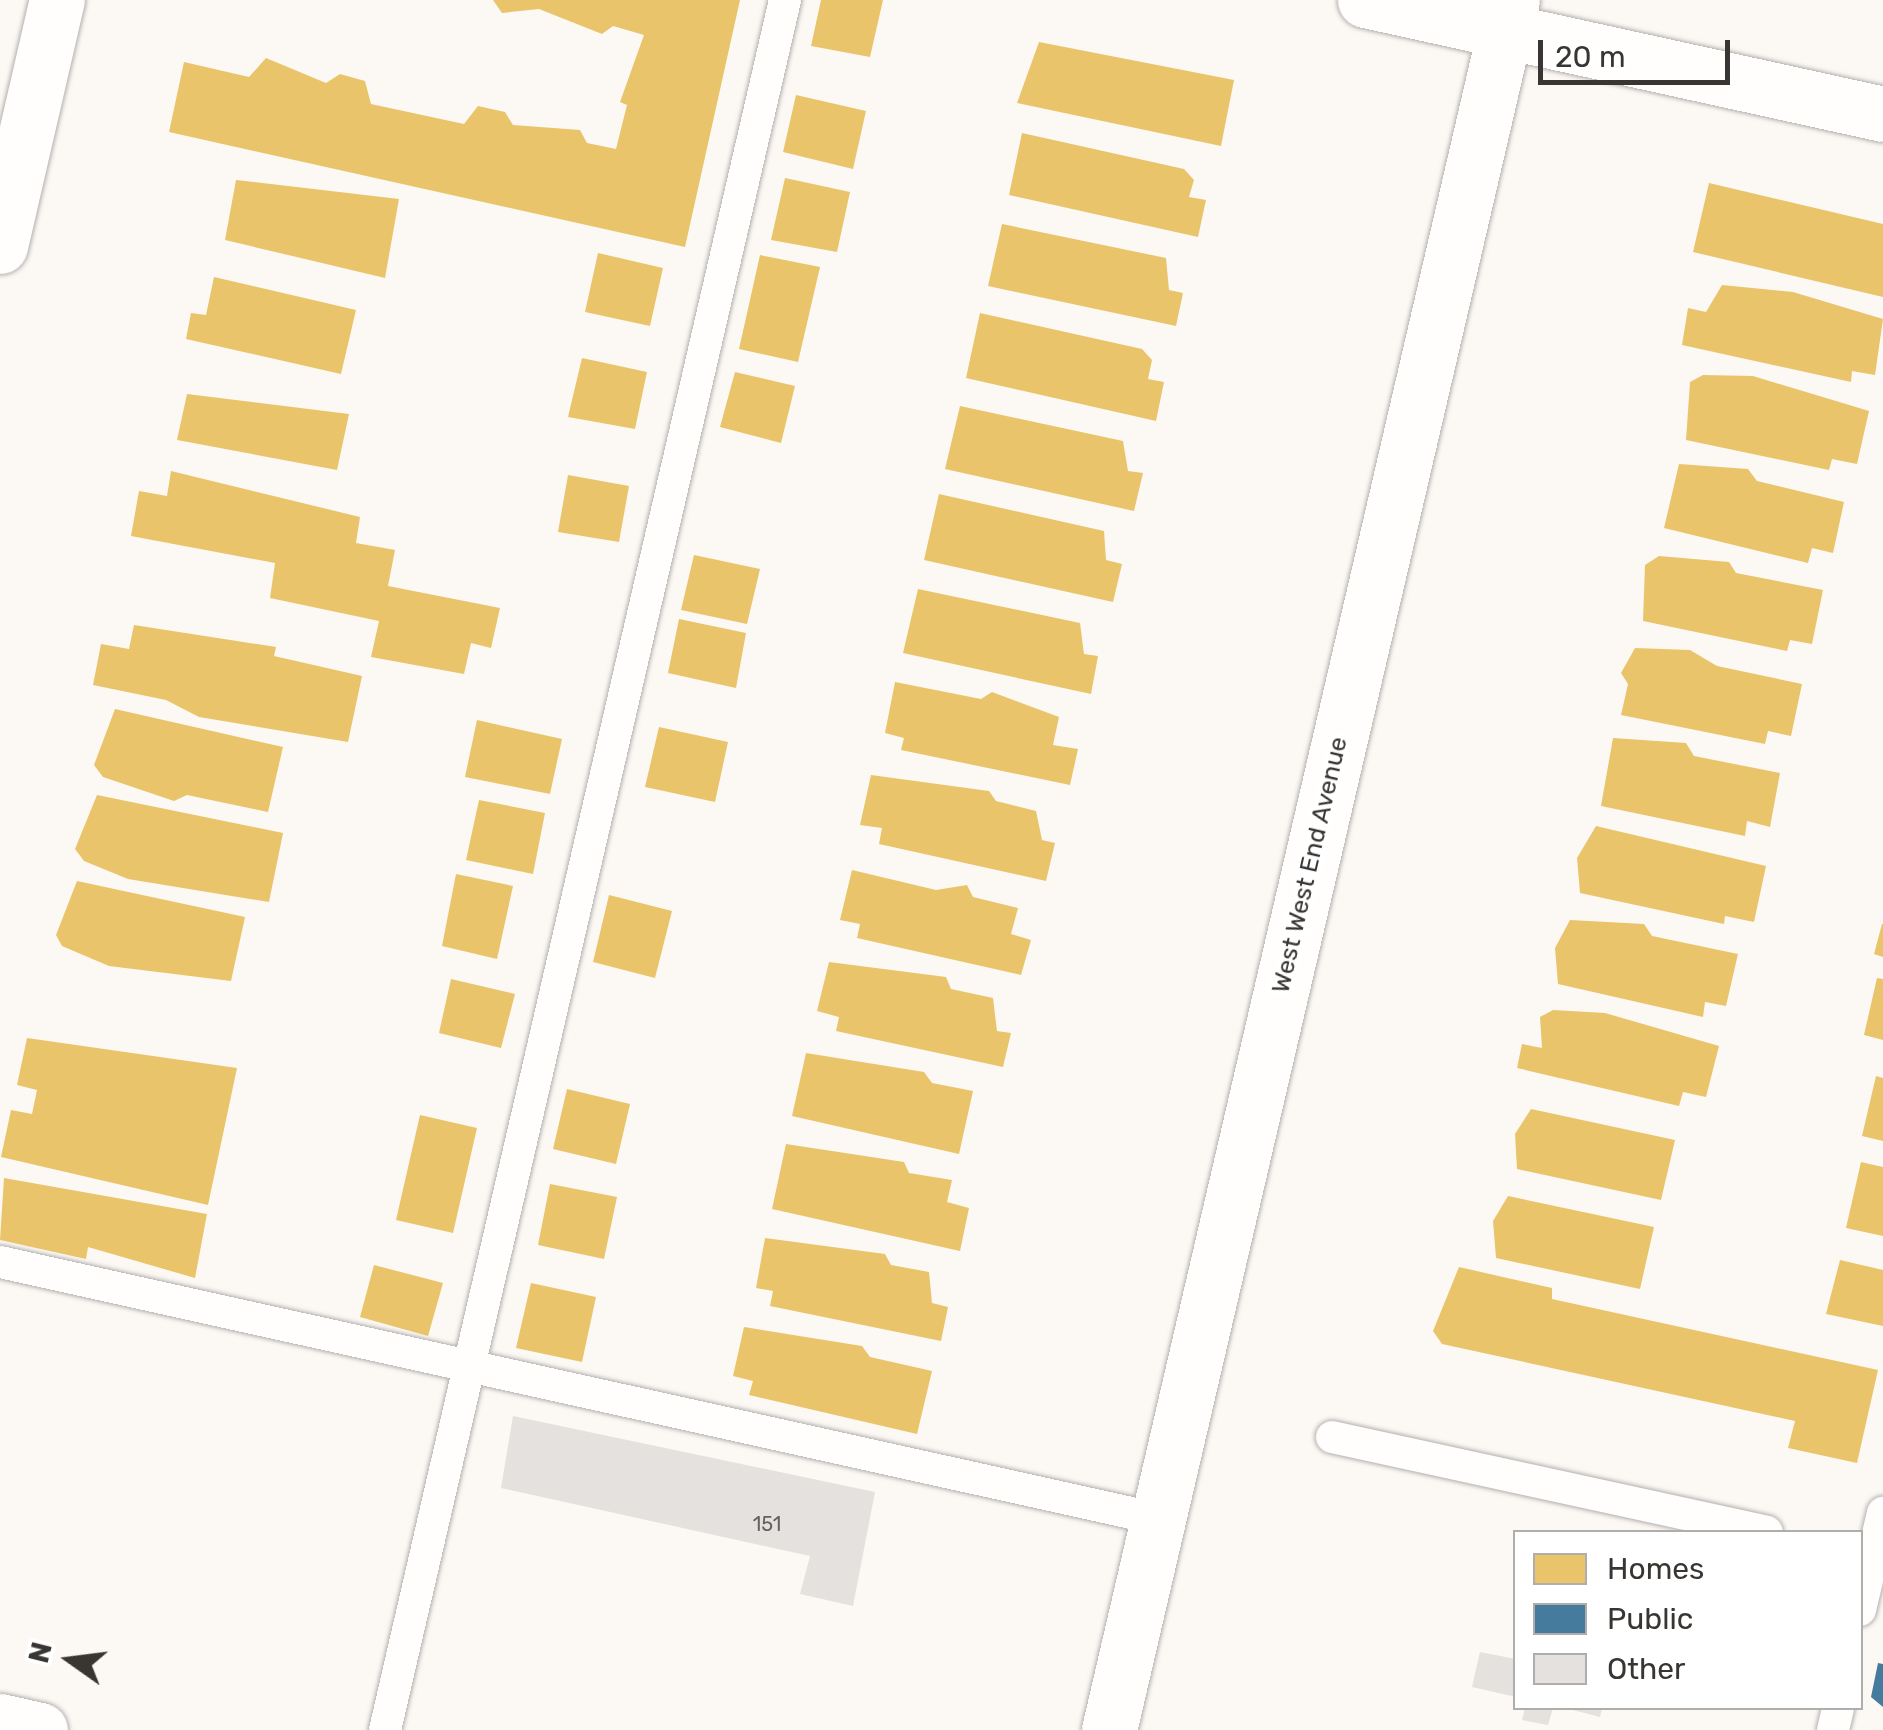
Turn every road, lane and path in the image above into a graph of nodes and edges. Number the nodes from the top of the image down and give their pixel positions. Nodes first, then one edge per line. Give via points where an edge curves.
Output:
1 (57, 0) edge
2 (785, 0) edge
3 (1365, 0) edge
4 (1508, 15) edge
5 (1883, 114) edge
6 (0, 246) edge
7 (0, 1262) edge
8 (470, 1366) junction
9 (1332, 1437) dead end
10 (1883, 1513) edge
11 (1158, 1518) junction
12 (1758, 1530) edge
13 (1867, 1554) edge
14 (1863, 1586) edge
15 (0, 1721) edge
16 (40, 1730) edge
17 (385, 1730) edge
18 (1109, 1730) edge

1 - 6 street
2 - 8 lane
3 - 4 street
4 - 5 street
4 - 11 street, West West End Avenue
7 - 8 lane
8 - 11 lane
8 - 17 lane
9 - 12 lane
10 - 13 lane
11 - 18 street, West West End Avenue
13 - 14 lane
15 - 16 street

